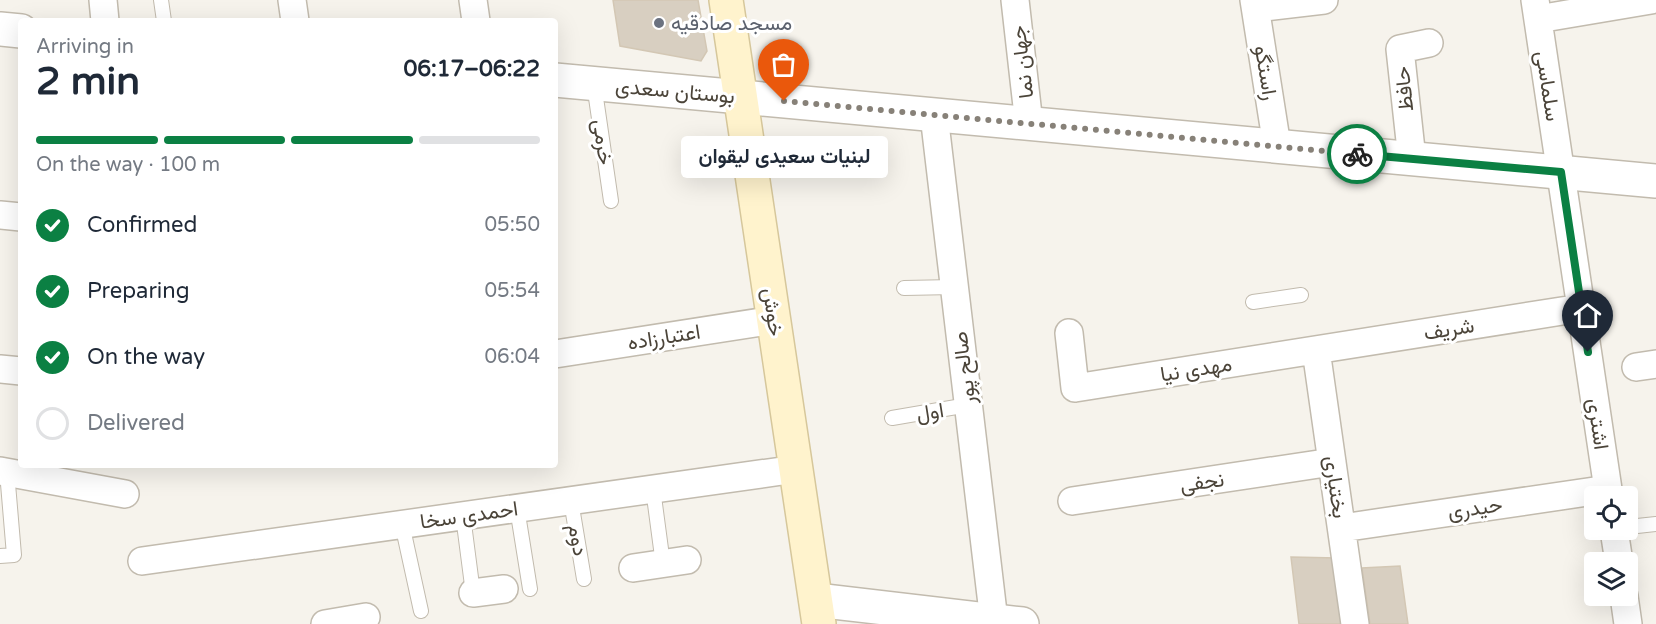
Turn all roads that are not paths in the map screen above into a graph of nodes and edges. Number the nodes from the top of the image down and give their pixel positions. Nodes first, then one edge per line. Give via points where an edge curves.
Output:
1 (103, 0) edge
2 (161, 0) edge
3 (292, 0) edge
4 (473, 0) edge
5 (726, 0) edge
6 (1015, 0) edge
7 (1324, 0) edge
8 (1651, 0) edge
9 (1255, 4) edge
10 (1537, 9) edge
11 (105, 18) edge
12 (164, 18) edge
13 (295, 18) edge
14 (476, 18) edge
15 (0, 29) edge
16 (18, 31) edge
17 (1429, 43) dead end
18 (558, 80) edge
19 (594, 84) junction
20 (741, 97) junction
21 (934, 115) junction
22 (1029, 124) junction
23 (1277, 146) junction
24 (1412, 159) junction
25 (1561, 172) junction
26 (1656, 181) edge
27 (611, 201) dead end
28 (0, 215) edge
29 (18, 217) edge
30 (954, 286) junction
31 (904, 288) dead end
32 (1301, 295) dead end
33 (1253, 302) dead end
34 (1581, 308) junction
35 (774, 320) junction
36 (1069, 333) dead end
37 (1316, 350) junction
38 (558, 354) edge
39 (0, 369) edge
40 (18, 371) edge
41 (968, 405) junction
42 (892, 418) dead end
43 (1332, 462) junction
44 (796, 469) junction
45 (3, 471) edge
46 (1608, 486) edge
47 (653, 489) junction
48 (125, 494) dead end
49 (1584, 496) edge
50 (571, 501) junction
51 (1072, 501) dead end
52 (516, 508) junction
53 (463, 516) junction
54 (402, 524) junction
55 (1656, 524) edge
56 (1638, 525) edge
57 (1342, 528) junction
58 (0, 556) edge
59 (142, 561) dead end
60 (675, 562) joint
61 (633, 568) dead end
62 (584, 579) dead end
63 (517, 589) joint
64 (473, 593) joint
65 (1625, 606) edge
66 (421, 611) dead end
67 (818, 612) edge
68 (366, 618) dead end
69 (1008, 622) edge
70 (325, 624) edge
71 (1355, 624) edge
72 (1628, 624) edge

1 - 11 street
2 - 12 lane
3 - 13 street
4 - 14 street
5 - 20 main road, خوش
6 - 22 street, جهان نما
7 - 9 street
8 - 10 street
9 - 23 street, راستگو
10 - 25 street, سلماسی
15 - 16 street
17 - 24 street, حافظ via 1400,49
18 - 19 street, بوستان سعدی
19 - 20 street, بوستان سعدی
19 - 27 lane, خرمی
20 - 21 street, بوستان سعدی
20 - 35 main road, خوش
21 - 22 street, بوستان سعدی
21 - 30 street, صالح پور
22 - 23 street, بوستان سعدی
23 - 24 street, بوستان سعدی
24 - 25 street, بوستان سعدی
25 - 26 street, بوستان سعدی
25 - 34 street, اشتری
28 - 29 street
30 - 31 lane
30 - 41 street, صالح پور
32 - 33 lane
34 - 37 street, شریف
34 - 46 street, اشتری
35 - 38 street, اعتبارزاده
35 - 44 main road, خوش
36 - 37 street, مهدی نیا via 1076,388
37 - 43 street, بختیاری
39 - 40 street
41 - 42 lane, اول
41 - 69 street, صالح پور
43 - 51 street, نجفی
43 - 57 street, بختیاری
44 - 47 street, احمدی سخا
44 - 67 main road, خوش
45 - 48 street
45 - 58 lane via 14,555
47 - 50 street, احمدی سخا
47 - 60 lane
49 - 57 street, حیدری
50 - 52 street, احمدی سخا
50 - 62 lane, دوم
52 - 53 street, احمدی سخا
52 - 63 lane
53 - 54 street, احمدی سخا
53 - 64 lane
54 - 59 street, احمدی سخا
54 - 66 lane
55 - 56 lane
57 - 71 street, بختیاری
60 - 61 street
63 - 64 street
65 - 72 street
67 - 69 street
68 - 70 street

